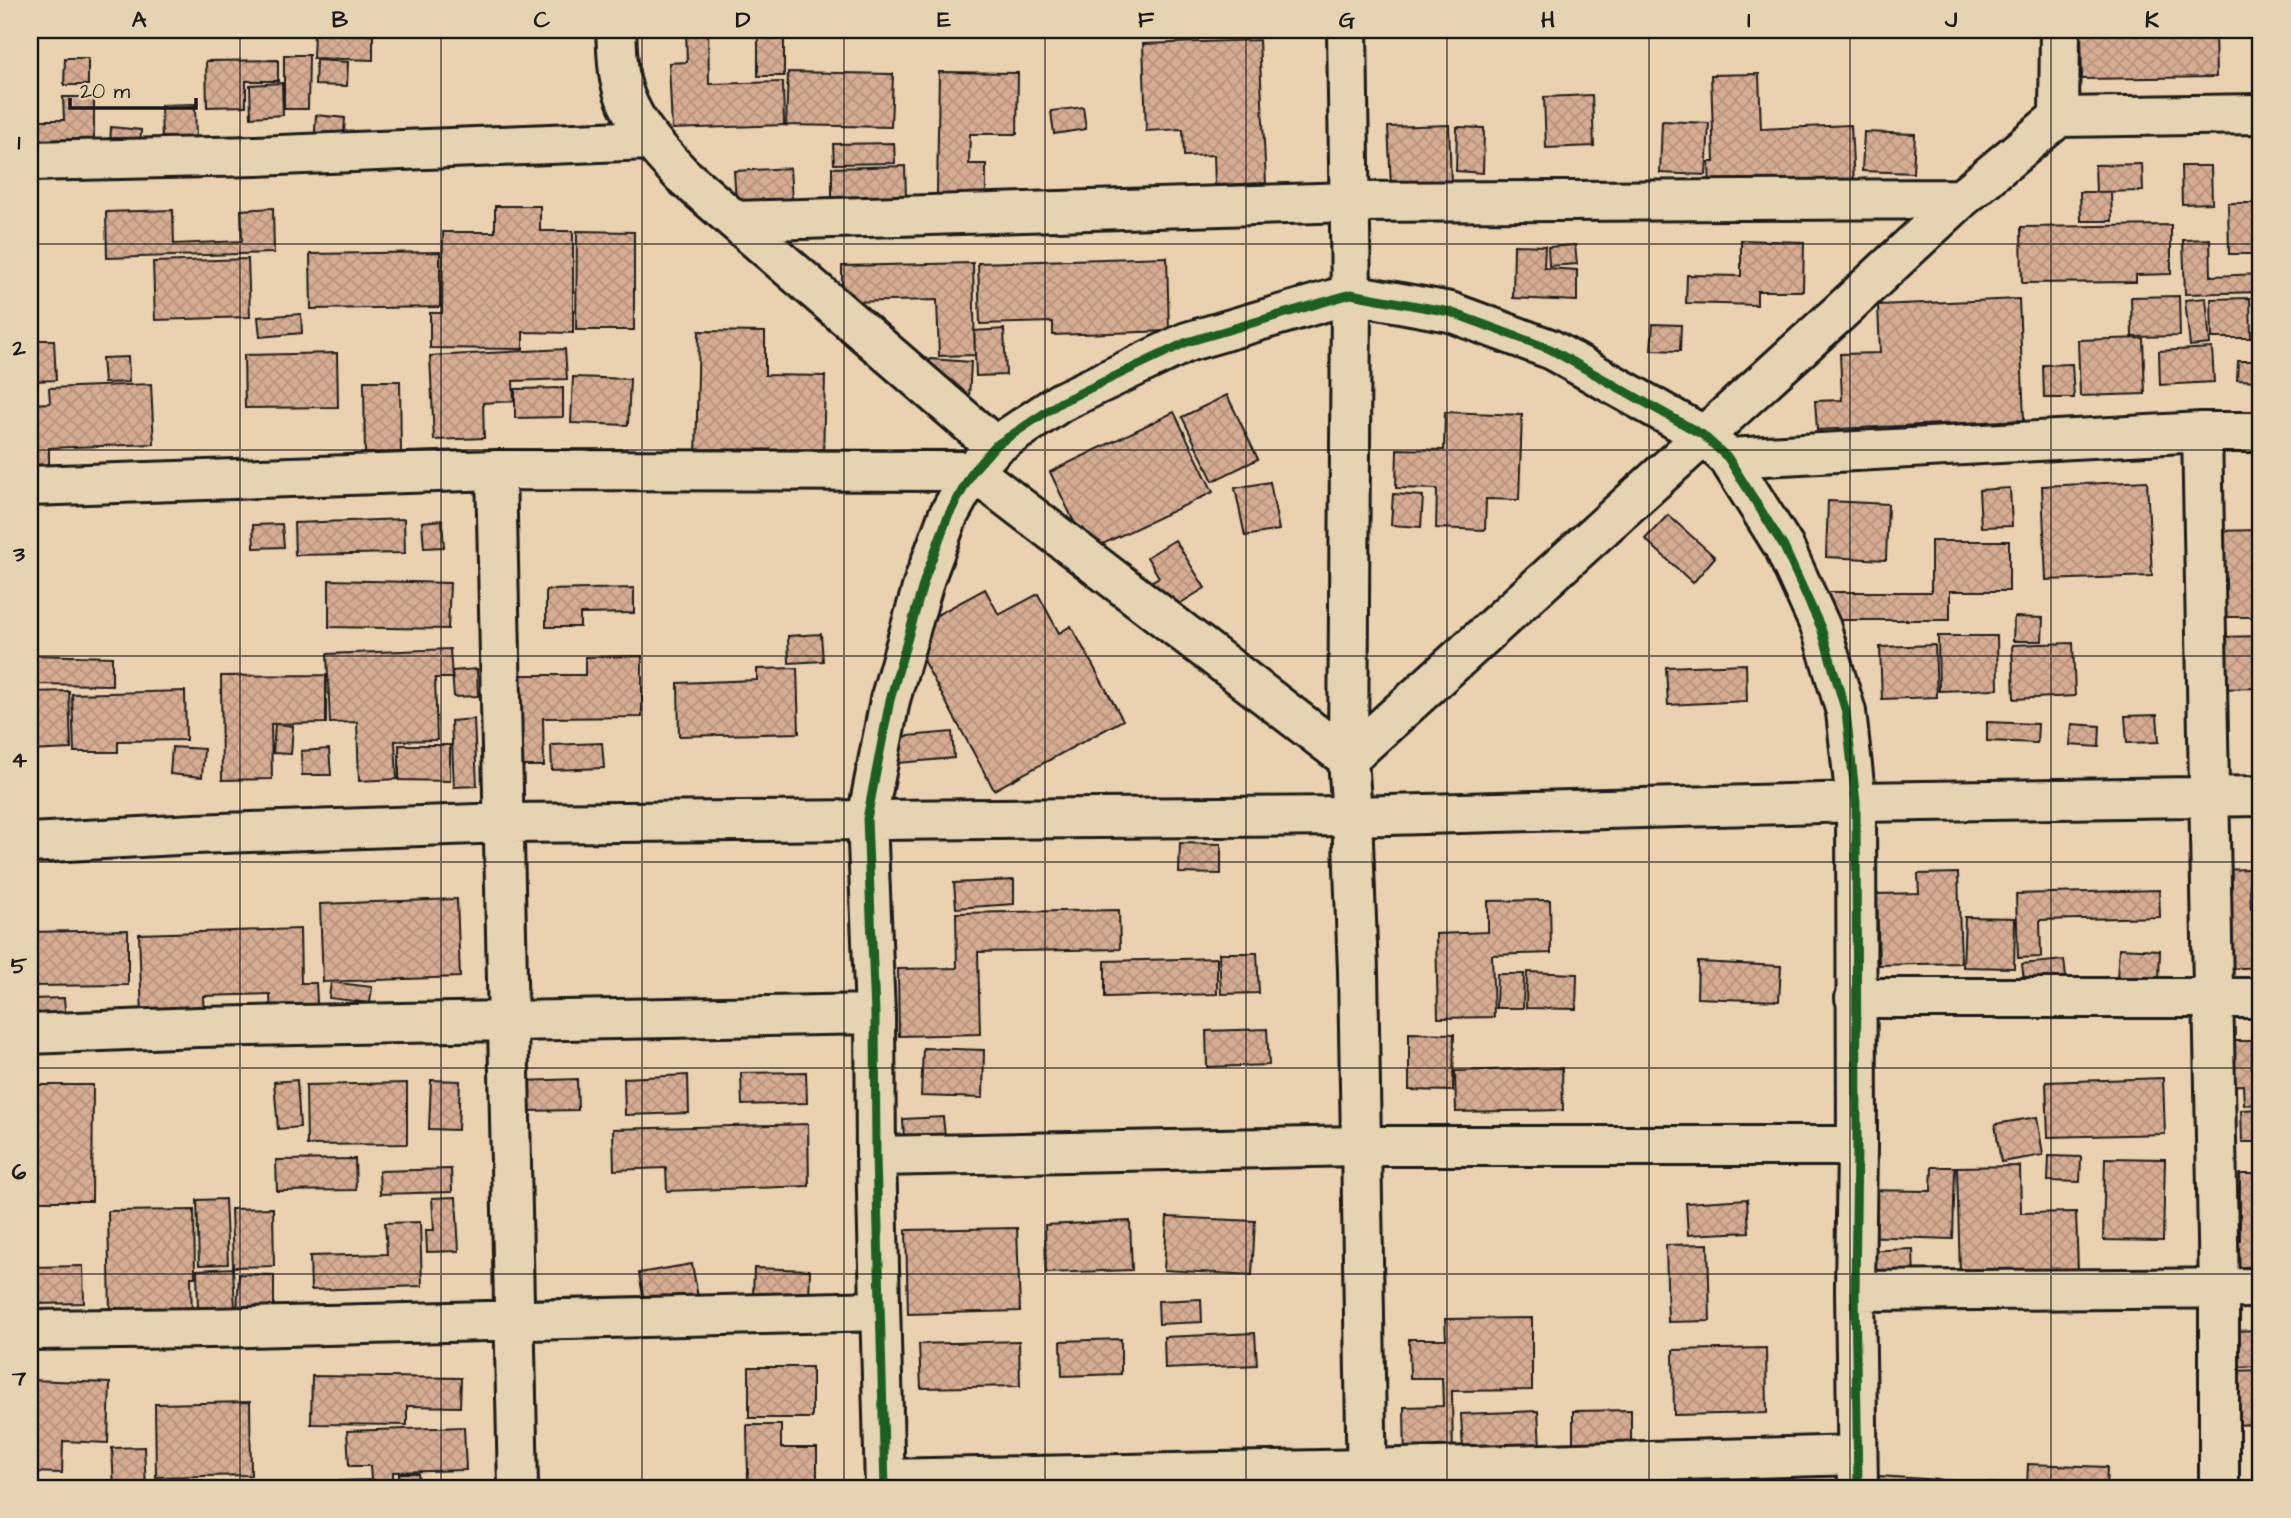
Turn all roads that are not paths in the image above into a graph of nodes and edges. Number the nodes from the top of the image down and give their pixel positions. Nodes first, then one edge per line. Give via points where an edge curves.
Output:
1 (616, 30) edge
2 (1347, 30) edge
3 (2060, 30) edge
4 (2261, 114) edge
5 (2059, 117) junction
6 (649, 140) junction
7 (30, 161) edge
8 (1961, 199) junction
9 (1350, 202) junction
10 (735, 221) junction
11 (1351, 294) junction
12 (2202, 432) junction
13 (2261, 432) edge
14 (1715, 446) junction
15 (984, 458) junction
16 (496, 470) junction
17 (30, 486) edge
18 (1348, 758) junction
19 (2261, 796) edge
20 (2208, 798) junction
21 (1856, 803) junction
22 (1352, 816) junction
23 (867, 819) junction
24 (505, 823) junction
25 (30, 844) edge
26 (1855, 998) junction
27 (2261, 998) edge
28 (2212, 999) junction
29 (875, 1014) junction
30 (509, 1022) junction
31 (30, 1034) edge
32 (1360, 1146) junction
33 (1857, 1146) junction
34 (876, 1156) junction
35 (2261, 1289) edge
36 (1855, 1290) junction
37 (2219, 1290) junction
38 (879, 1311) junction
39 (515, 1320) junction
40 (30, 1330) edge
41 (1857, 1471) edge
42 (1366, 1479) edge
43 (885, 1484) edge
44 (518, 1488) edge
45 (2219, 1488) edge

1 - 6 street via 620,79 629,109
2 - 9 street
3 - 5 street
4 - 5 street
5 - 8 street
6 - 7 street
6 - 10 street
8 - 9 street
8 - 14 street
9 - 10 street
9 - 11 street
10 - 15 street
11 - 14 street via 1450,312 1550,349
11 - 15 street via 1187,342 1061,402
11 - 18 street
12 - 13 street
12 - 14 street
12 - 20 street
14 - 18 street
14 - 21 street via 1784,547 1821,628 1846,712
15 - 16 street
15 - 18 street
15 - 23 street via 947,516 925,578 890,700
16 - 17 street
16 - 24 street
18 - 22 street
19 - 20 street
20 - 21 street
20 - 28 street
21 - 22 street
21 - 26 street
22 - 23 street
22 - 32 street
23 - 24 street
23 - 29 street
24 - 25 street
24 - 30 street
26 - 28 street
26 - 33 street
27 - 28 street
28 - 37 street
29 - 30 street
29 - 34 street
30 - 31 street
30 - 39 street
32 - 33 street
32 - 34 street
32 - 42 street
33 - 36 street
34 - 38 street
35 - 37 street
36 - 37 street
36 - 41 street
37 - 45 street
38 - 39 street
38 - 43 street
39 - 40 street
39 - 44 street
41 - 42 street
42 - 43 street

